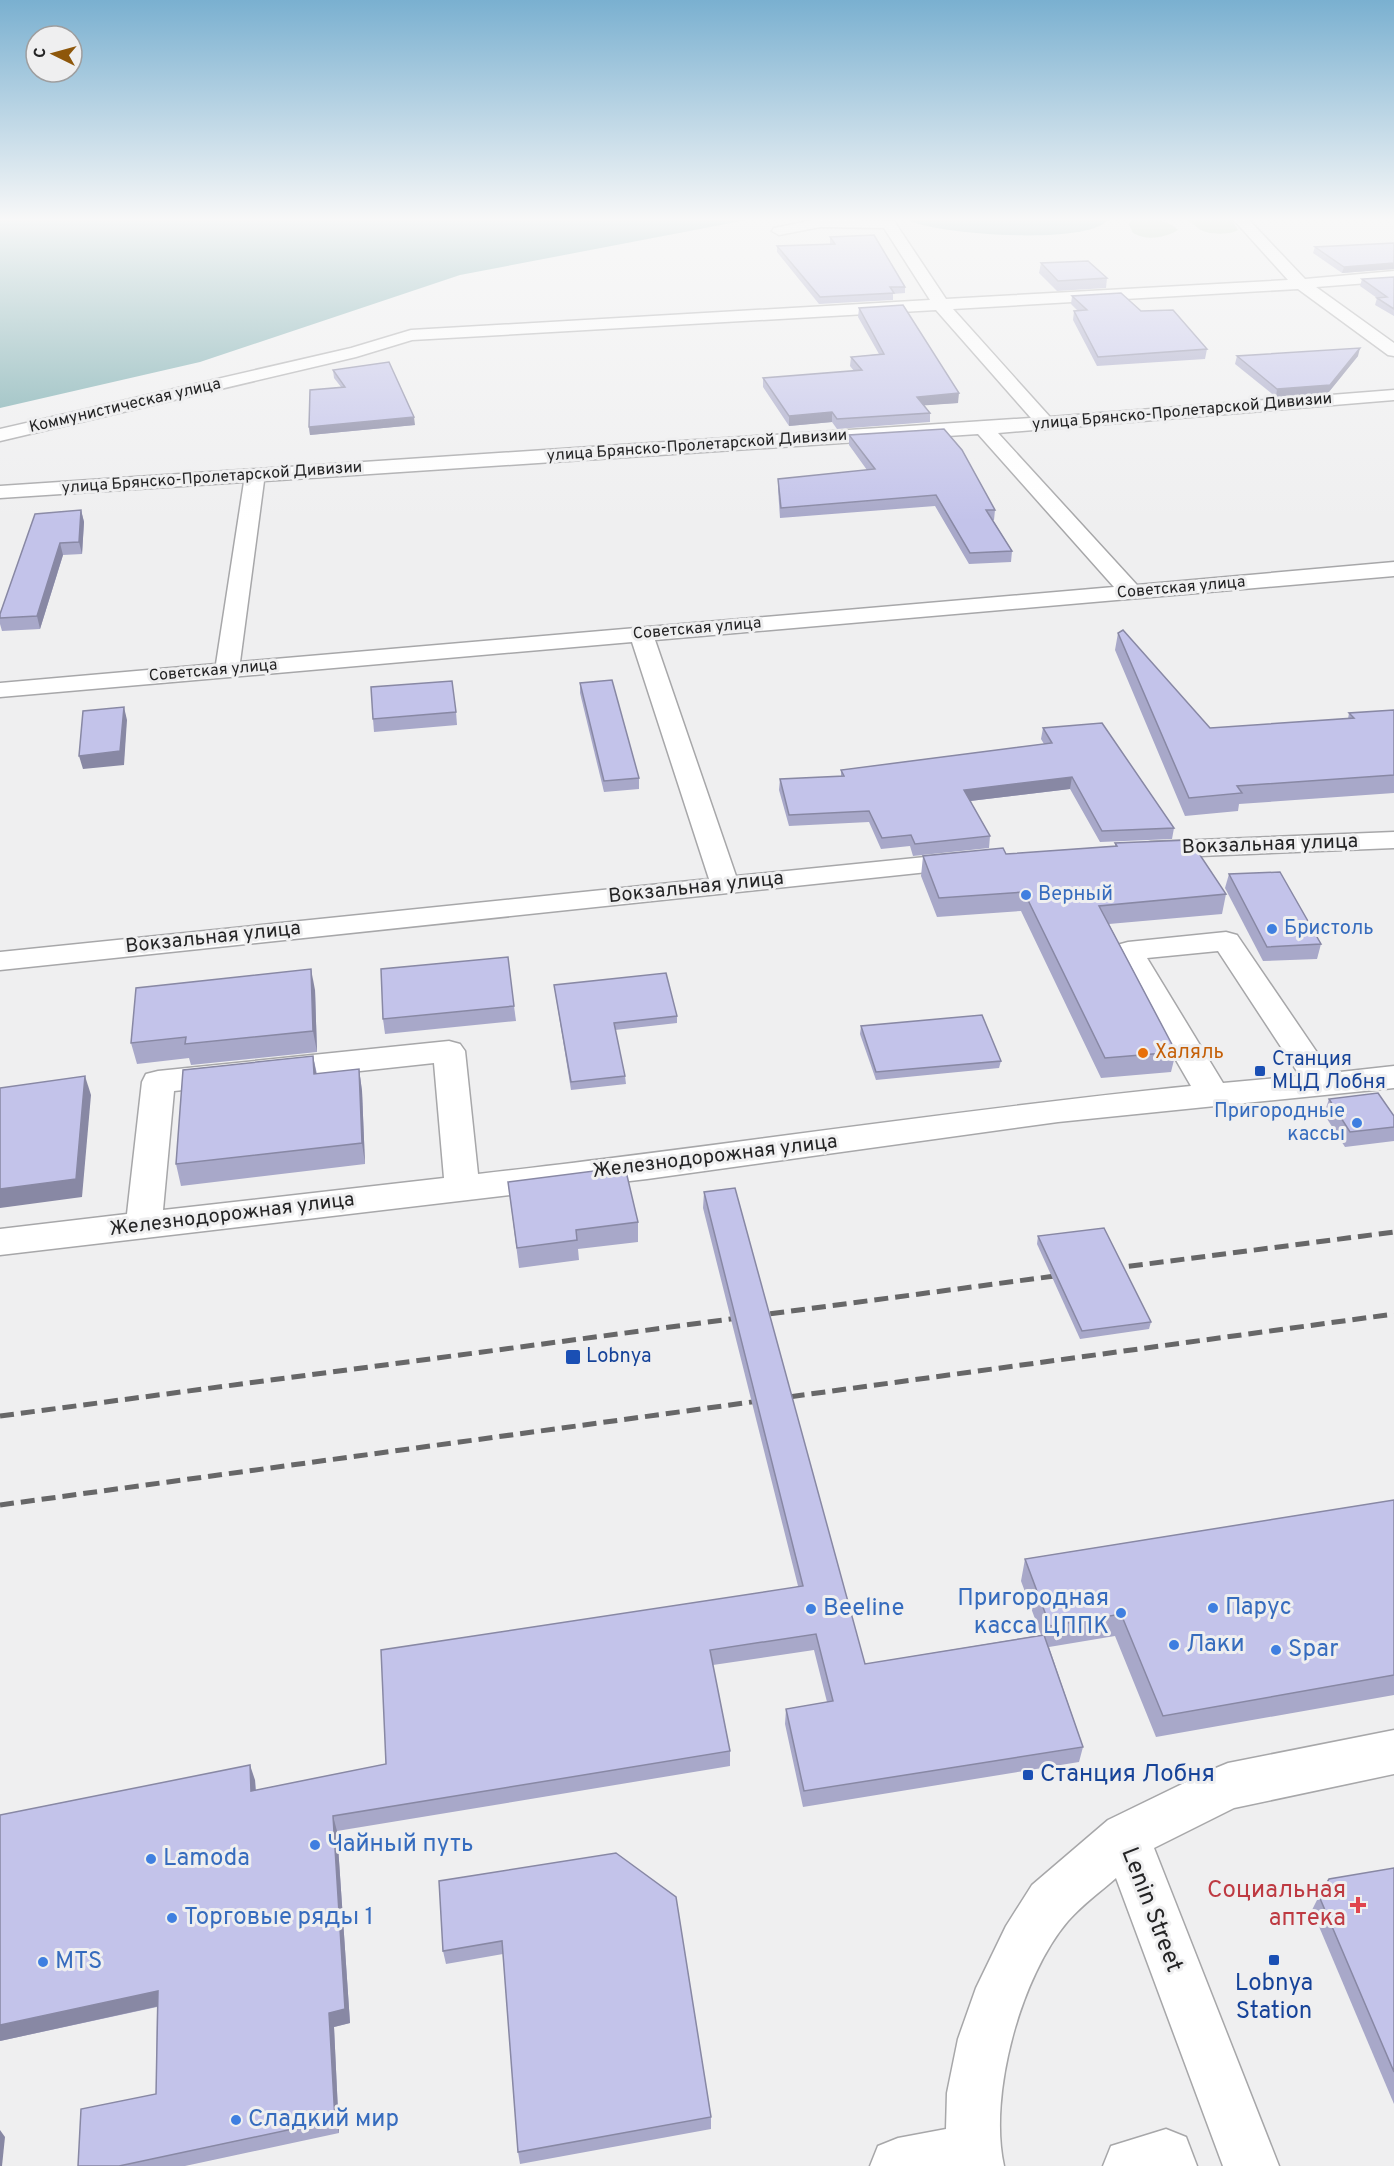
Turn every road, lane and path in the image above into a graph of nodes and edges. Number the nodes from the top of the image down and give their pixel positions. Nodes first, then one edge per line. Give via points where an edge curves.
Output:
1 (684, 320) edge
2 (954, 320) edge
3 (1351, 320) edge
4 (1394, 351) edge
5 (1394, 395) edge
6 (1045, 423) junction
7 (983, 428) junction
8 (0, 435) edge
9 (255, 475) junction
10 (0, 492) edge
11 (1394, 569) edge
12 (1132, 593) junction
13 (641, 634) junction
14 (227, 669) junction
15 (0, 690) edge
16 (1394, 840) edge
17 (1126, 851) edge
18 (986, 858) edge
19 (725, 885) junction
20 (0, 960) edge
21 (1394, 1077) edge
22 (1322, 1084) junction
23 (1213, 1095) junction
24 (462, 1188) junction
25 (144, 1225) junction
26 (0, 1242) edge
27 (1394, 1752) edge
28 (1125, 1837) junction
29 (974, 2159) edge
30 (898, 2166) edge
31 (1131, 2166) edge
32 (1169, 2166) edge
33 (1251, 2166) edge

1 - 8 street, Коммунистическая улица via 411,335 356,352
2 - 6 street
3 - 4 street
5 - 6 street, улица Брянско-Пролетарской Дивизии
6 - 7 street, улица Брянско-Пролетарской Дивизии
7 - 9 street, улица Брянско-Пролетарской Дивизии
7 - 12 street
9 - 10 street, улица Брянско-Пролетарской Дивизии
9 - 14 street
11 - 12 street, Советская улица
12 - 13 street, Советская улица
13 - 14 street, Советская улица
13 - 19 street
14 - 15 street, Советская улица
16 - 17 street, Вокзальная улица
18 - 19 street, Вокзальная улица
19 - 20 street, Вокзальная улица
21 - 22 street, Железнодорожная улица
22 - 23 street, Железнодорожная улица
22 - 23 street via 1226,941 1128,951
23 - 24 street, Железнодорожная улица via 1058,1111 658,1166
24 - 25 street, Железнодорожная улица
24 - 25 street via 449,1051 158,1082
25 - 26 street, Железнодорожная улица
27 - 28 street via 1228,1786
28 - 29 street, Lenin Street via 1050,1903 1002,1988 985,2039 975,2093
28 - 33 street, Lenin Street
29 - 30 street
31 - 32 street via 1166,2157

